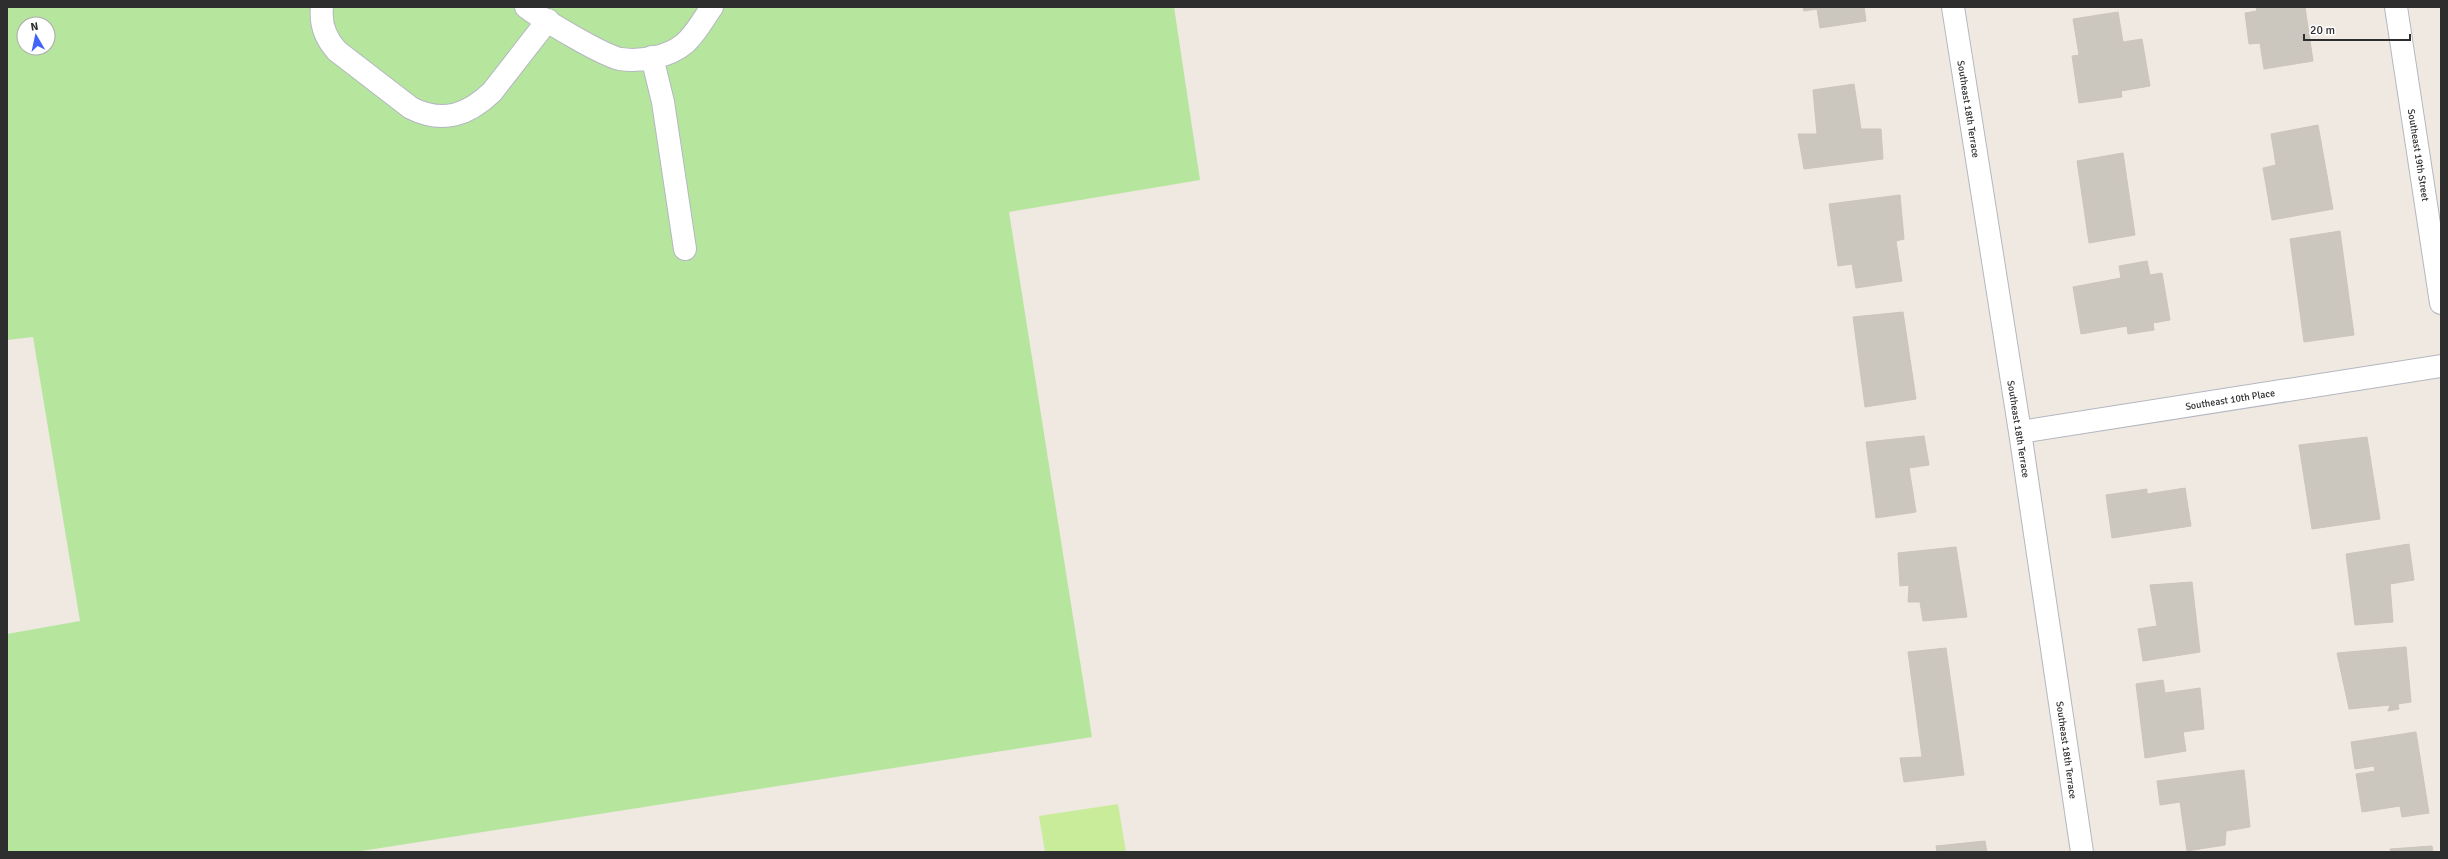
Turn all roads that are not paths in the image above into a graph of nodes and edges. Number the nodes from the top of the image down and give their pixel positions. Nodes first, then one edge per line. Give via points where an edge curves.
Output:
1 (322, 7) edge
2 (526, 7) edge
3 (712, 7) edge
4 (1953, 7) edge
5 (2396, 7) edge
6 (548, 20) junction
7 (652, 57) junction
8 (685, 249) dead end
9 (2441, 303) edge
10 (2441, 366) edge
11 (2020, 432) junction
12 (2082, 852) edge

1 - 6 street via 324,29 329,42 337,51 411,108 424,115 436,116 460,114 482,102
2 - 6 street
3 - 7 street via 684,44 662,56
4 - 11 street, Southeast 18th Terrace
5 - 9 street, Southeast 19th Street
6 - 7 street via 601,51 620,59
7 - 8 street via 663,102
10 - 11 street, Southeast 10th Place
11 - 12 street, Southeast 18th Terrace

